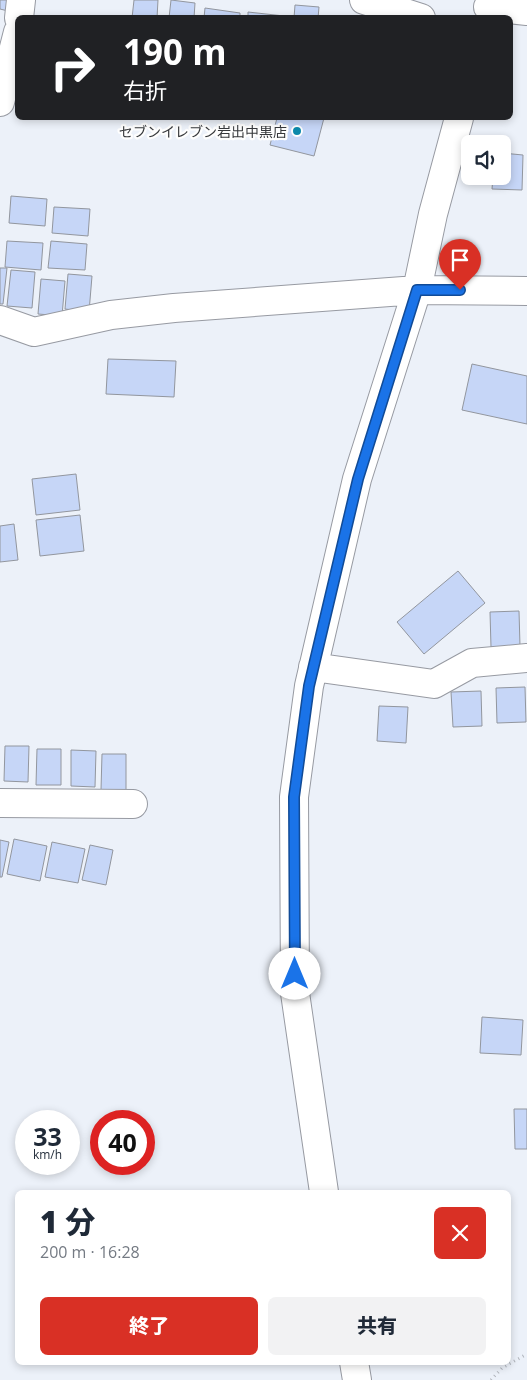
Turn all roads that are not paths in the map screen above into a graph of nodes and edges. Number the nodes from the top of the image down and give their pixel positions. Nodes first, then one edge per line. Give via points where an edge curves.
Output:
1 (21, 0) edge
2 (364, 0) edge
3 (487, 8) edge
4 (527, 11) edge
5 (19, 15) edge
6 (412, 15) edge
7 (15, 44) edge
8 (0, 102) edge
9 (458, 120) edge
10 (417, 290) junction
11 (527, 290) edge
12 (0, 320) edge
13 (527, 658) edge
14 (314, 667) junction
15 (0, 803) edge
16 (132, 804) dead end
17 (324, 1190) edge
18 (354, 1365) edge
19 (357, 1380) edge

1 - 5 street
2 - 6 street
3 - 4 street
7 - 8 street
9 - 10 street
10 - 11 street
10 - 12 street via 174,308 111,316 34,332
10 - 14 street via 358,479
13 - 14 street via 472,663 434,684
14 - 17 street via 294,797 295,993
15 - 16 street
18 - 19 street

